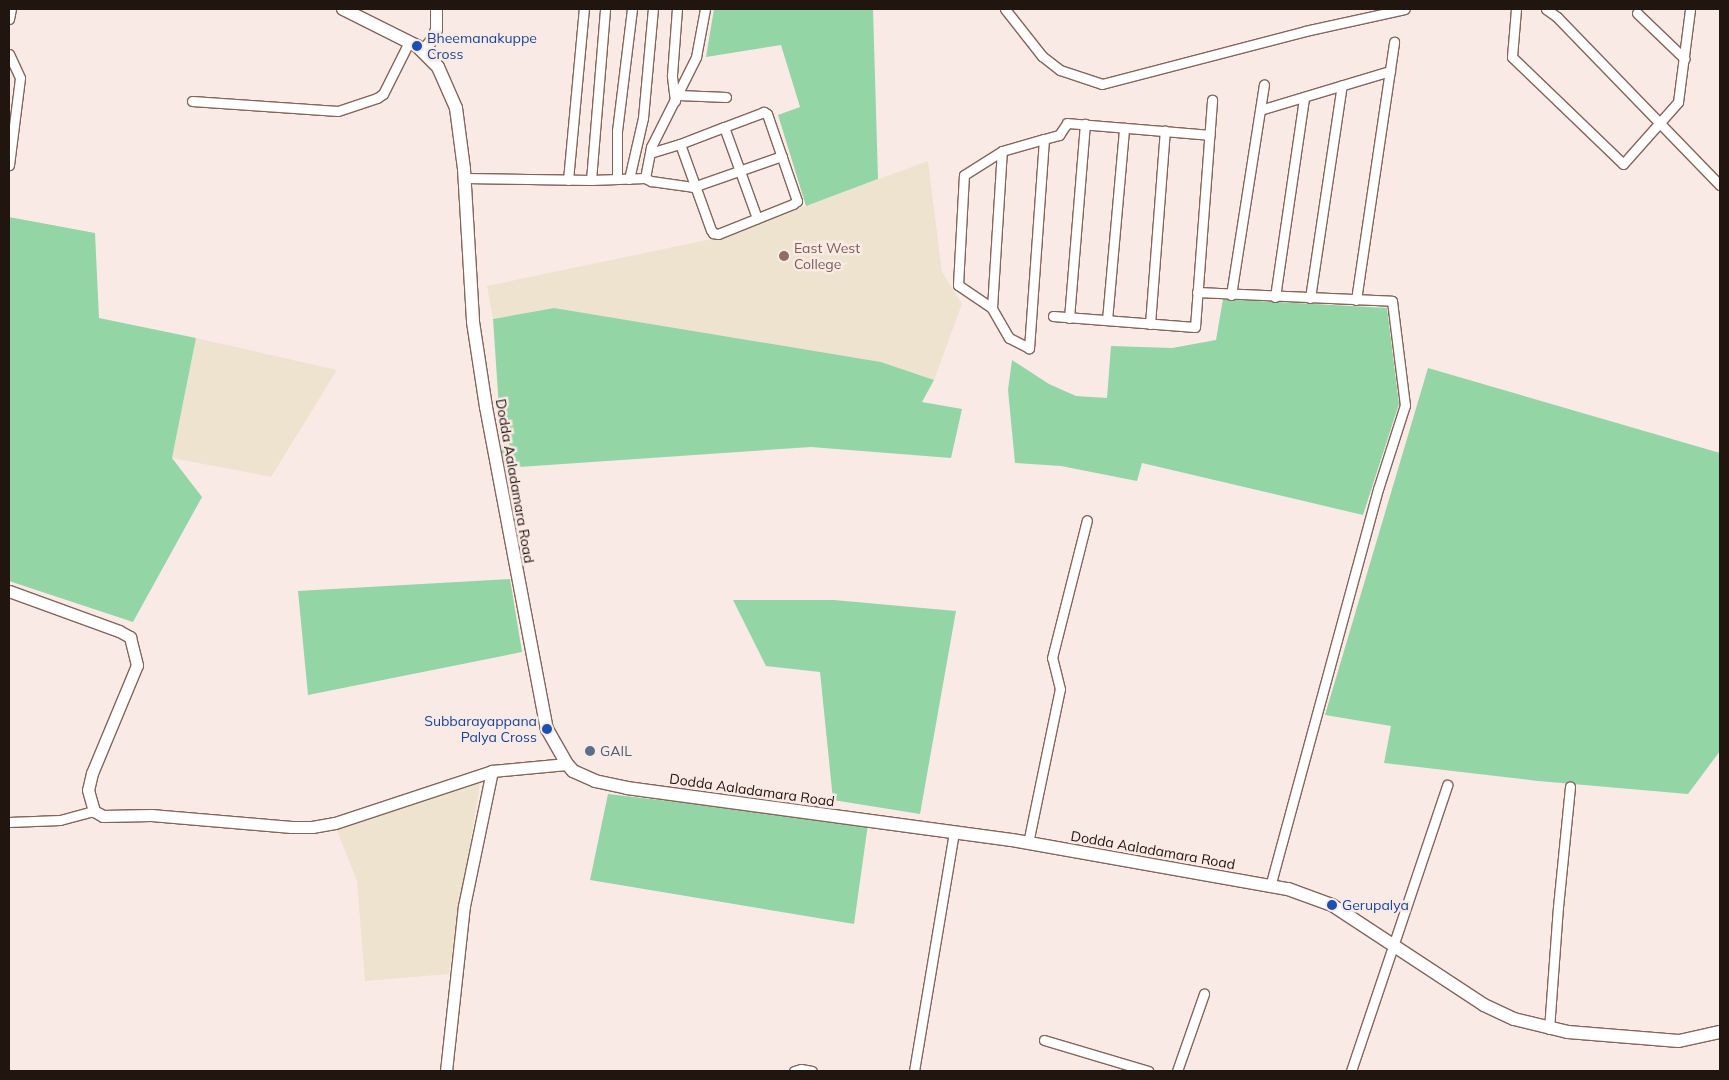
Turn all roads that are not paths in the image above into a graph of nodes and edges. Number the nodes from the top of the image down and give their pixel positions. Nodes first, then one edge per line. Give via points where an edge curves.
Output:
1 (11, 9) edge
2 (343, 9) edge
3 (436, 9) edge
4 (584, 9) edge
5 (605, 9) edge
6 (632, 9) edge
7 (653, 9) edge
8 (677, 9) edge
9 (705, 9) edge
10 (1005, 9) edge
11 (1405, 9) edge
12 (1516, 9) edge
13 (1546, 9) edge
14 (1690, 9) edge
15 (1638, 13) dead end
16 (9, 19) edge
17 (409, 42) junction
18 (1394, 42) dead end
19 (422, 51) junction
20 (9, 54) edge
21 (1686, 59) junction
22 (1390, 71) junction
23 (1264, 85) dead end
24 (1342, 85) junction
25 (726, 97) dead end
26 (1304, 97) junction
27 (676, 98) junction
28 (1212, 100) dead end
29 (192, 101) dead end
30 (1260, 110) junction
31 (12, 122) edge
32 (1660, 123) junction
33 (1085, 124) junction
34 (724, 127) junction
35 (1124, 128) junction
36 (1166, 131) junction
37 (1209, 135) junction
38 (1044, 139) junction
39 (680, 144) junction
40 (1002, 151) junction
41 (650, 153) junction
42 (782, 156) junction
43 (9, 165) edge
44 (740, 172) junction
45 (465, 178) junction
46 (617, 178) junction
47 (645, 178) junction
48 (629, 179) junction
49 (568, 180) junction
50 (591, 180) junction
51 (1720, 185) edge
52 (696, 186) junction
53 (757, 218) junction
54 (1197, 292) junction
55 (1231, 295) junction
56 (1275, 297) junction
57 (1310, 298) junction
58 (1356, 300) junction
59 (992, 308) junction
60 (1053, 316) dead end
61 (1069, 318) junction
62 (1107, 320) junction
63 (1150, 324) junction
64 (1086, 520) dead end
65 (9, 591) edge
66 (567, 764) junction
67 (492, 771) junction
68 (1447, 785) dead end
69 (1570, 787) dead end
70 (94, 811) junction
71 (9, 822) edge
72 (954, 832) junction
73 (1028, 843) junction
74 (1270, 886) junction
75 (1393, 945) junction
76 (1204, 994) dead end
77 (1549, 1029) junction
78 (1720, 1032) edge
79 (1044, 1040) dead end
80 (446, 1071) edge
81 (794, 1071) edge
82 (812, 1071) edge
83 (914, 1071) edge
84 (1148, 1071) edge
85 (1177, 1071) edge
86 (1350, 1071) edge

1 - 16 street
2 - 17 main road, Dodda Aaladamara Road
3 - 19 street via 433,38
4 - 49 street
5 - 50 street
6 - 46 street via 617,131
7 - 48 street via 643,118
8 - 27 street via 672,75
9 - 27 street via 696,57
10 - 11 street via 1042,56 1054,66 1102,84 1305,31
12 - 32 street via 1512,57 1623,164
13 - 32 street
14 - 21 street
15 - 21 street
17 - 19 main road, Dodda Aaladamara Road
17 - 29 street via 383,94 338,111
18 - 22 street
19 - 45 main road, Dodda Aaladamara Road via 438,67 456,108
20 - 31 street via 20,78
21 - 32 street via 1678,102
22 - 24 street
22 - 58 street
23 - 30 street
24 - 26 street
24 - 57 street
25 - 27 street
26 - 30 street
26 - 56 street
27 - 41 street
28 - 37 street
30 - 55 street
31 - 43 street
32 - 51 street
33 - 35 street
33 - 38 street via 1067,123 1059,134
33 - 61 street
34 - 39 street
34 - 42 street via 764,112
34 - 44 street
35 - 36 street
35 - 62 street
36 - 37 street
36 - 63 street
37 - 54 street
38 - 40 street
38 - 59 street via 1029,348 1009,338
39 - 41 street
39 - 52 street
40 - 59 street
40 - 59 street via 964,175 958,285
41 - 47 street
42 - 44 street
42 - 53 street via 797,201
44 - 52 street
44 - 53 street
45 - 49 street
45 - 66 main road, Dodda Aaladamara Road via 473,322 486,407 547,729
46 - 48 street
46 - 50 street
47 - 48 street
47 - 52 street
49 - 50 street
52 - 53 street via 714,234
54 - 55 street
54 - 63 street via 1195,327
55 - 56 street
56 - 57 street
57 - 58 street
58 - 74 street via 1392,301 1405,405 1378,489
60 - 61 street
61 - 62 street
62 - 63 street
64 - 73 street via 1052,658 1060,689
65 - 70 street via 130,637 137,665 92,773 88,790
66 - 67 street
66 - 72 main road, Dodda Aaladamara Road via 573,771 595,781 627,788
67 - 70 street via 335,823 312,827 151,815 103,816
67 - 80 street via 464,906
68 - 75 street
69 - 77 street
70 - 71 street via 60,820
72 - 73 main road, Dodda Aaladamara Road
72 - 83 street
73 - 74 main road, Dodda Aaladamara Road
74 - 75 main road, Dodda Aaladamara Road via 1288,889 1332,906
75 - 77 main road, Dodda Aaladamara Road via 1484,1005 1514,1019
75 - 86 street
76 - 85 street
77 - 78 main road, Dodda Aaladamara Road via 1679,1041
79 - 84 street
81 - 82 street

